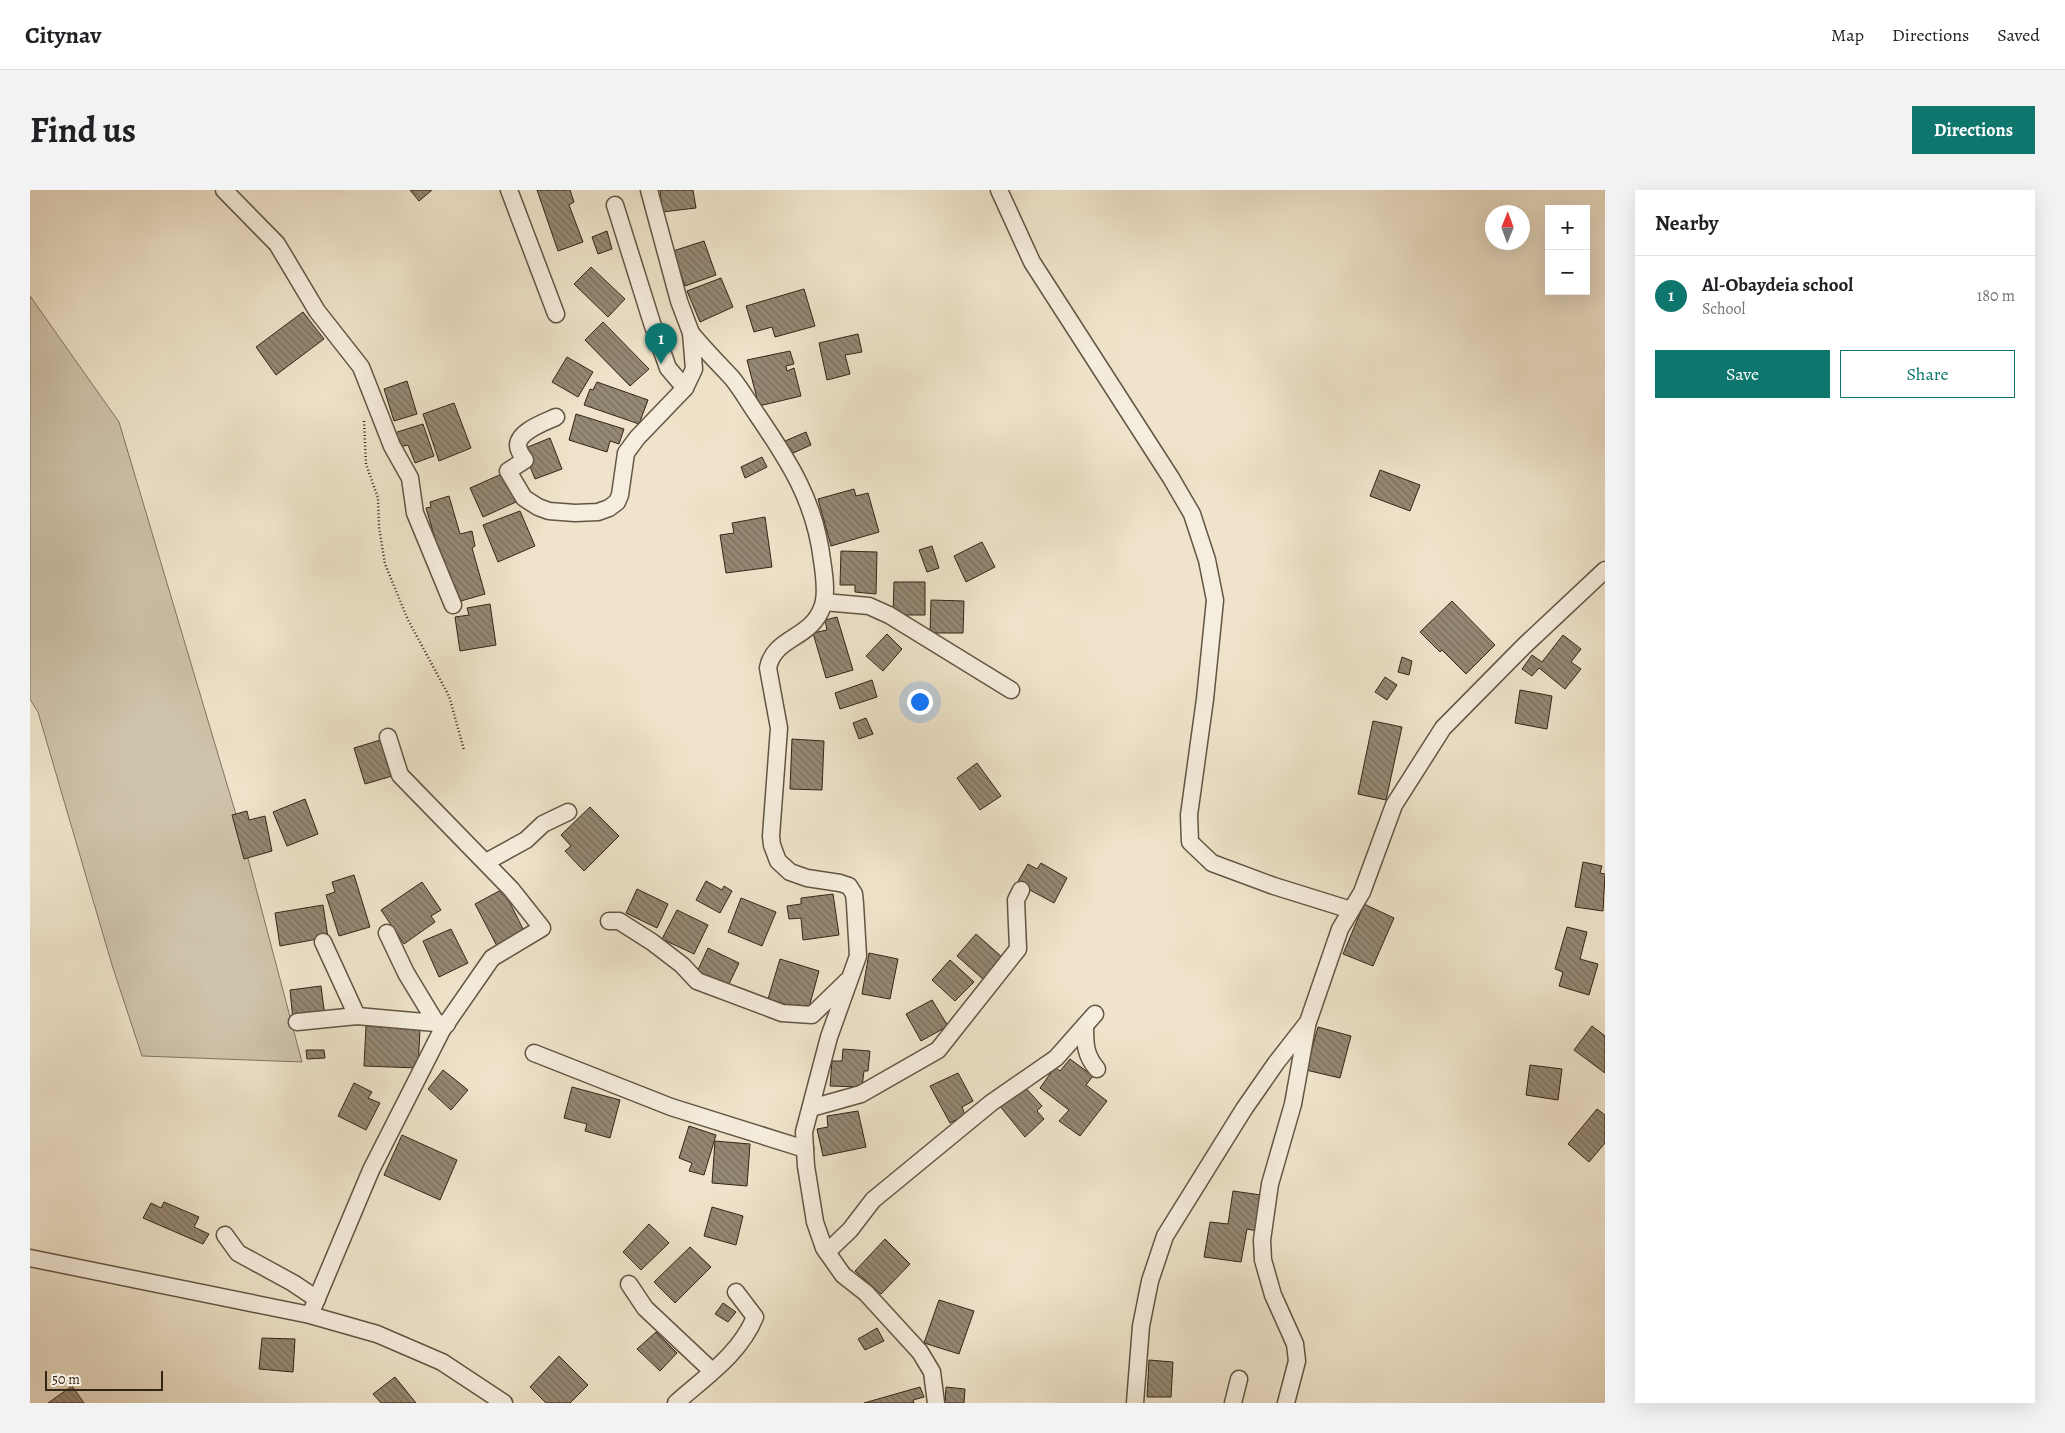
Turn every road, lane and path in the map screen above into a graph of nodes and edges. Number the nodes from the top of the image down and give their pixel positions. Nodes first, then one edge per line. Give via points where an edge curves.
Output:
1 (224, 190) edge
2 (509, 190) edge
3 (649, 190) edge
4 (999, 190) edge
5 (615, 205) dead end
6 (556, 314) dead end
7 (691, 333) junction
8 (685, 388) junction
9 (364, 416) dead end
10 (556, 417) dead end
11 (1605, 570) edge
12 (824, 602) junction
13 (453, 605) dead end
14 (1011, 690) dead end
15 (388, 737) dead end
16 (464, 750) dead end
17 (568, 812) dead end
18 (486, 862) junction
19 (1021, 890) dead end
20 (1351, 910) junction
21 (609, 921) dead end
22 (387, 933) dead end
23 (323, 942) dead end
24 (850, 978) junction
25 (357, 1016) junction
26 (297, 1022) dead end
27 (441, 1022) junction
28 (1308, 1022) junction
29 (534, 1053) dead end
30 (1098, 1069) dead end
31 (810, 1108) junction
32 (805, 1149) junction
33 (225, 1235) dead end
34 (827, 1252) junction
35 (30, 1258) edge
36 (629, 1284) dead end
37 (736, 1292) dead end
38 (317, 1299) junction
39 (310, 1315) junction
40 (712, 1372) junction
41 (1239, 1379) dead end
42 (504, 1403) edge
43 (676, 1403) edge
44 (936, 1403) edge
45 (1135, 1403) edge
46 (1233, 1403) edge
47 (1286, 1403) edge

1 - 13 street via 277,244 317,311 361,367 392,446 410,478 415,513
2 - 6 street
3 - 7 street
4 - 20 street via 1032,262 1192,514 1207,560 1215,600 1189,815 1190,842 1212,863
5 - 8 street via 668,368
7 - 8 street via 694,369
7 - 12 street via 732,379 801,484 819,532
8 - 10 street via 626,453 617,502 598,512 549,511 538,507 524,498 508,471 525,460 519,451 521,436
9 - 16 path via 366,464 378,498 385,564 408,620 449,696
11 - 20 street via 1443,728 1394,805 1362,892
12 - 14 street via 875,609
12 - 24 street via 813,625 779,647 770,658 769,678 779,728 772,845 778,861 790,872 807,878 840,882 849,886 854,894 858,956
15 - 18 street via 400,775
17 - 18 street via 543,824 526,840
18 - 27 street via 542,928 492,958
19 - 31 street via 1016,900 1022,946 938,1050 861,1094
20 - 28 street via 1340,929
21 - 24 street via 619,922 652,942 697,981 782,1013 812,1015
22 - 27 street via 406,973
23 - 25 street
24 - 31 street via 829,1037
25 - 26 street
25 - 27 street
27 - 38 street via 371,1170
28 - 45 street via 1244,1109 1165,1236 1150,1281 1141,1326
28 - 47 street via 1293,1104 1270,1184 1262,1240 1273,1295 1296,1344 1297,1361
29 - 32 street via 671,1107
30 - 34 street via 1085,1049 1090,1020 1056,1058 991,1103 873,1200 850,1230
31 - 32 street via 804,1132
32 - 34 street via 815,1222
33 - 38 street via 238,1253
34 - 44 street via 843,1275 866,1293 920,1352 932,1372
35 - 39 street
36 - 40 street via 646,1308
37 - 40 street via 755,1317 740,1346
38 - 39 street
39 - 42 street via 409,1347 442,1362
40 - 43 street
41 - 46 street

